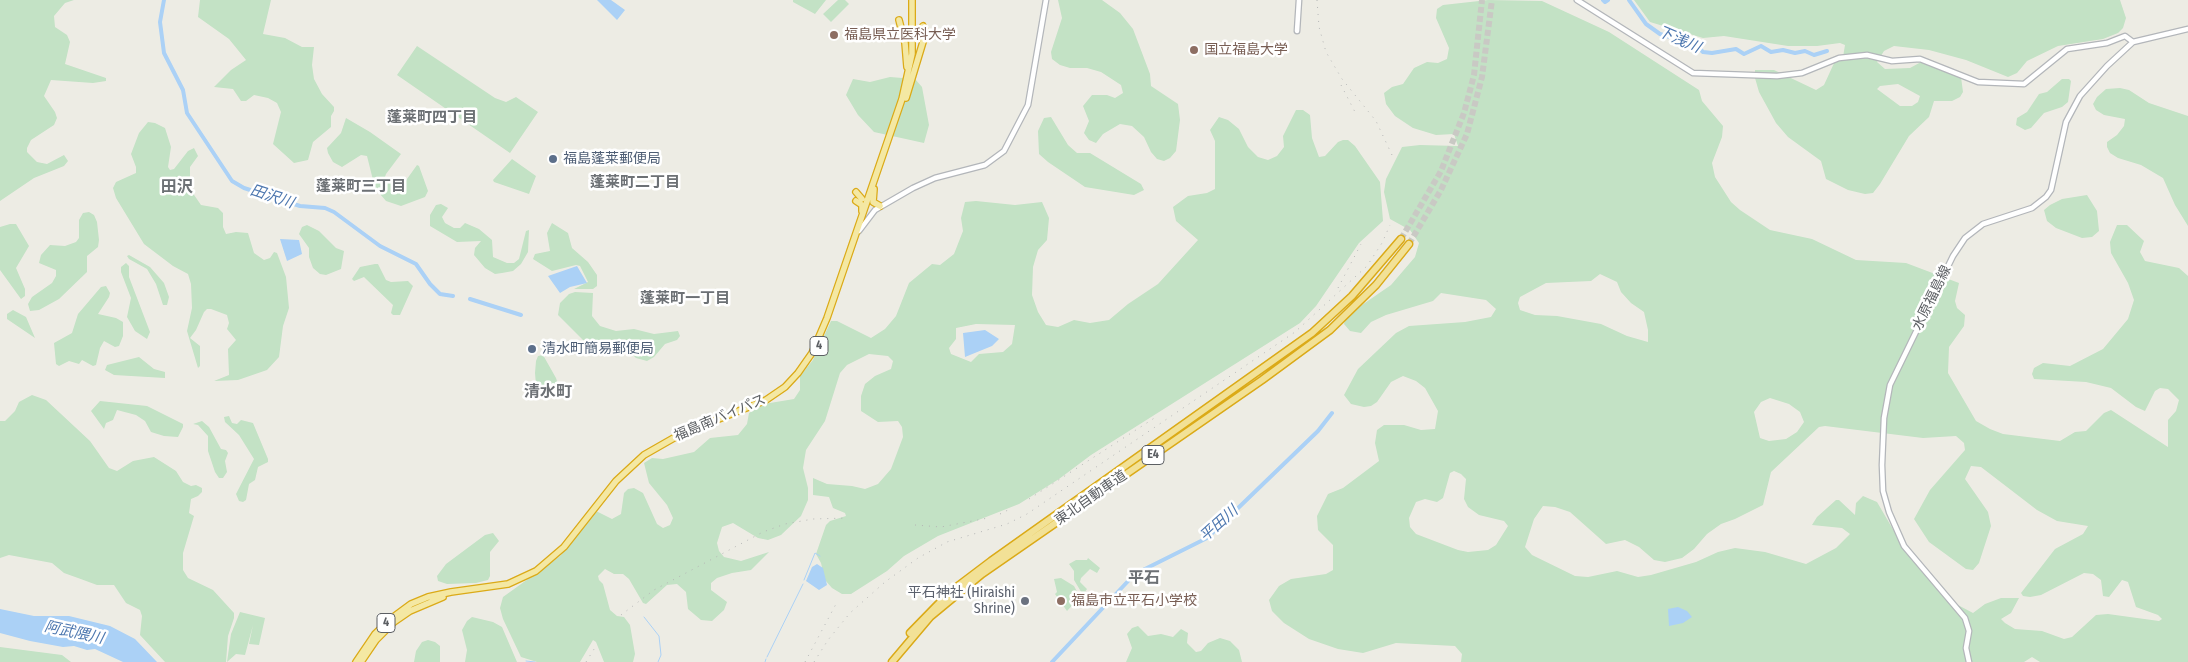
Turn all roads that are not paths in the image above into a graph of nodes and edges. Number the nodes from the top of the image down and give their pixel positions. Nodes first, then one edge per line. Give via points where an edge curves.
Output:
1 (914, 0) edge
2 (1046, 0) edge
3 (1299, 0) edge
4 (1577, 0) edge
5 (899, 20) dead end
6 (906, 26) dead end
7 (934, 26) dead end
8 (2188, 29) edge
9 (1297, 31) dead end
10 (2133, 42) junction
11 (905, 43) junction
12 (902, 99) junction
13 (902, 109) junction
14 (883, 159) junction
15 (874, 186) junction
16 (856, 192) dead end
17 (862, 199) junction
18 (880, 206) junction
19 (860, 223) junction
20 (859, 231) junction
21 (1401, 239) tunnel mouth
22 (1409, 244) tunnel mouth
23 (657, 448) junction
24 (356, 662) edge
25 (361, 662) edge
26 (888, 662) edge
27 (892, 662) edge
28 (1969, 662) edge

1 - 12 highway, 福島南バイパス / 4 via 912,54
1 - 13 highway, 福島南バイパス / 4 via 914,57
2 - 18 main road via 1028,105 1004,151 988,164 935,178
3 - 9 main road
4 - 10 main road via 1694,73 1777,76 1802,73 1839,58 1867,55 1892,61 1920,59 1978,82 2024,84 2066,49 2108,43 2125,36
5 - 11 highway
6 - 11 highway via 903,33
7 - 13 highway via 924,29
8 - 10 main road, 水原福島線
10 - 28 main road, 水原福島線 via 2080,96 2069,114 2051,190 2044,200 2032,208 1983,224 1960,244 1906,350 1887,397 1882,465 1883,491 1889,512 1904,546 1968,625 1966,648
11 - 12 highway via 907,65
12 - 14 highway, 福島南バイパス / 4
13 - 14 highway, 福島南バイパス / 4
14 - 15 highway, 福島南バイパス / 4
15 - 17 highway
15 - 18 highway via 874,204
15 - 19 highway, 福島南バイパス / 4
15 - 20 highway, 福島南バイパス / 4
16 - 17 highway
17 - 19 highway via 856,201 863,207
18 - 20 main road
19 - 23 highway, 福島南バイパス / 4 via 816,344 793,378 766,400 679,435
20 - 23 highway, 福島南バイパス / 4 via 819,346 796,380 758,406
21 - 26 highway, 東北自動車道 / E4 via 1365,282 1318,328 960,584 917,625
22 - 27 highway, 東北自動車道 / E4 via 1376,285 1330,330 982,574 930,617
23 - 24 highway, 福島南バイパス / 4 via 622,475 564,547 540,568 508,584 451,592 411,604 380,628
23 - 25 highway, 福島南バイパス / 4 via 624,477 567,548 544,569 508,587 443,598 410,611 380,635

